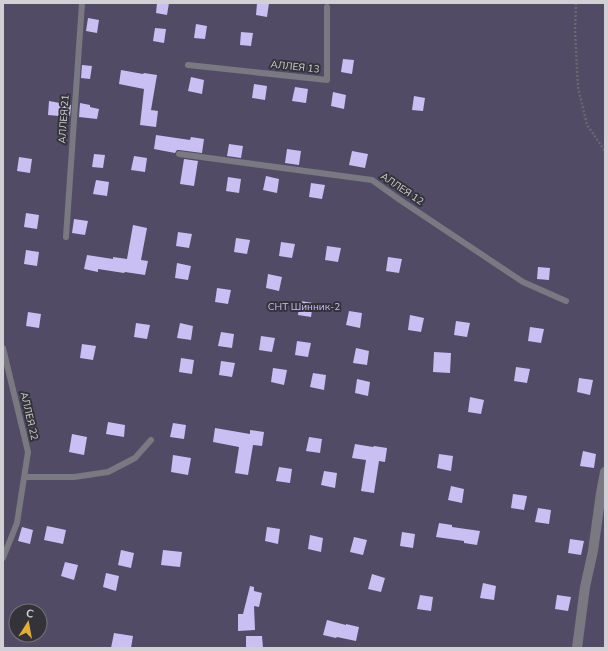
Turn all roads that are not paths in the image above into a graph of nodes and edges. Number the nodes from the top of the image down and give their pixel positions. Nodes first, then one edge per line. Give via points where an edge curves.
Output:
1 (82, 3) edge
2 (327, 7) dead end
3 (188, 65) dead end
4 (179, 154) dead end
5 (66, 237) dead end
6 (566, 301) dead end
7 (3, 348) edge
8 (151, 440) dead end
9 (605, 472) edge
10 (24, 477) junction
11 (3, 558) edge
12 (577, 648) edge

1 - 5 lane, АЛЛЕЯ 21
2 - 3 lane, АЛЛЕЯ 13 via 327,80
4 - 6 lane, АЛЛЕЯ 12 via 372,180 523,282
7 - 10 lane, АЛЛЕЯ 22 via 28,452
8 - 10 lane via 134,458 108,472 74,477
9 - 12 street
10 - 11 lane, АЛЛЕЯ 22 via 17,523

